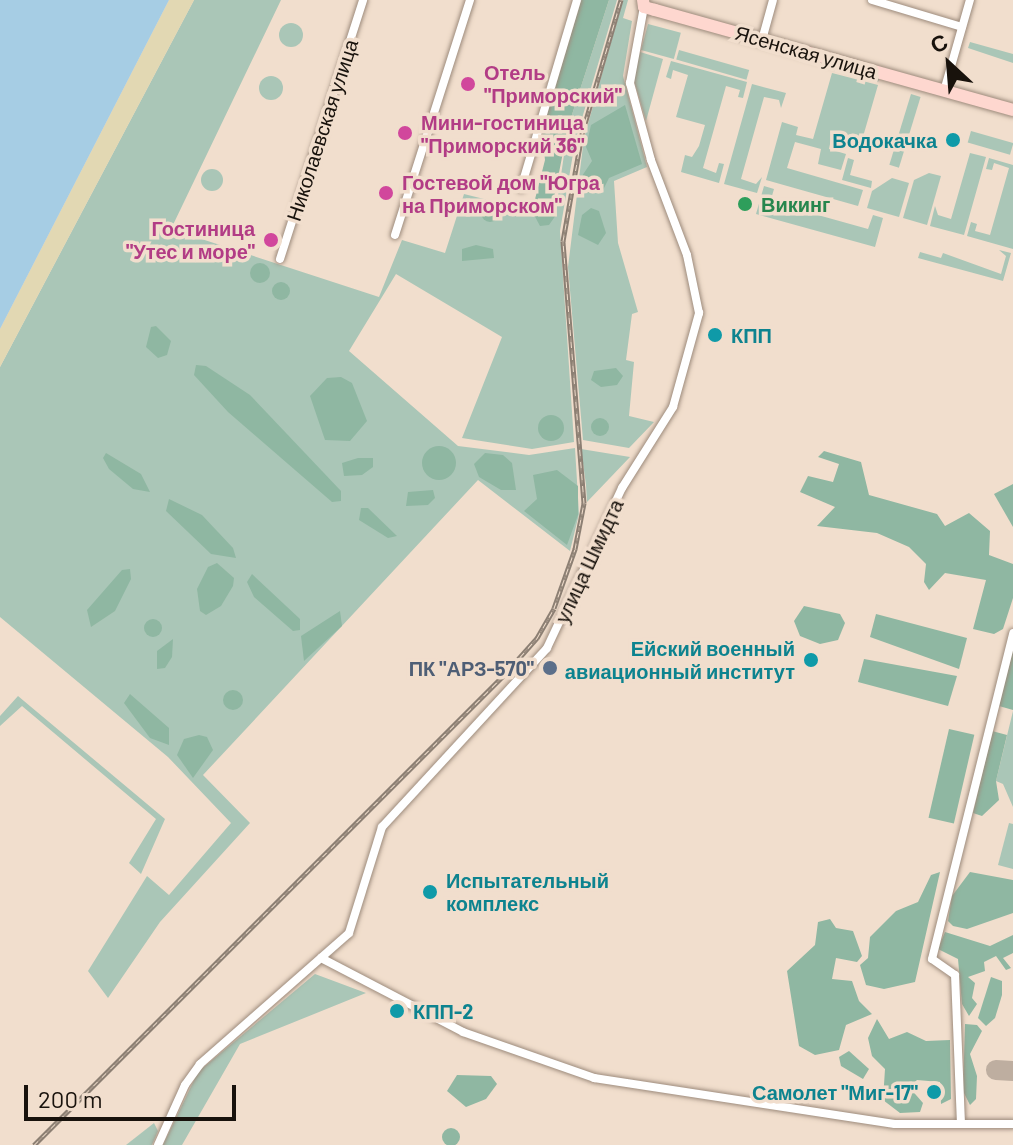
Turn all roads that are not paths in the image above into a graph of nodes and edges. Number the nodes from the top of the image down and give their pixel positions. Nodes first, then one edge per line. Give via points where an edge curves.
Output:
1 (363, 0) edge
2 (470, 0) edge
3 (577, 0) edge
4 (773, 0) edge
5 (872, 0) edge
6 (970, 0) edge
7 (644, 3) edge
8 (962, 27) junction
9 (762, 40) junction
10 (944, 91) junction
11 (1013, 110) edge
12 (521, 188) dead end
13 (395, 235) dead end
14 (280, 259) dead end
15 (1013, 633) edge
16 (321, 958) junction
17 (961, 1124) junction
18 (1013, 1124) edge
19 (158, 1145) edge

1 - 14 street, Николаевская улица
2 - 13 street
3 - 12 street
4 - 9 street
5 - 8 street
6 - 8 street
7 - 9 street, Ясенская улица
7 - 16 street, улица Шмидта via 630,83 693,280 699,318 687,370 673,407 622,488 552,642 389,817 349,933
8 - 10 street
9 - 10 street, Ясенская улица
10 - 11 street, Ясенская улица
15 - 17 street via 932,959 955,975
16 - 17 street via 485,1041 594,1078 895,1124
16 - 19 street, улица Шмидта via 193,1072
17 - 18 street

